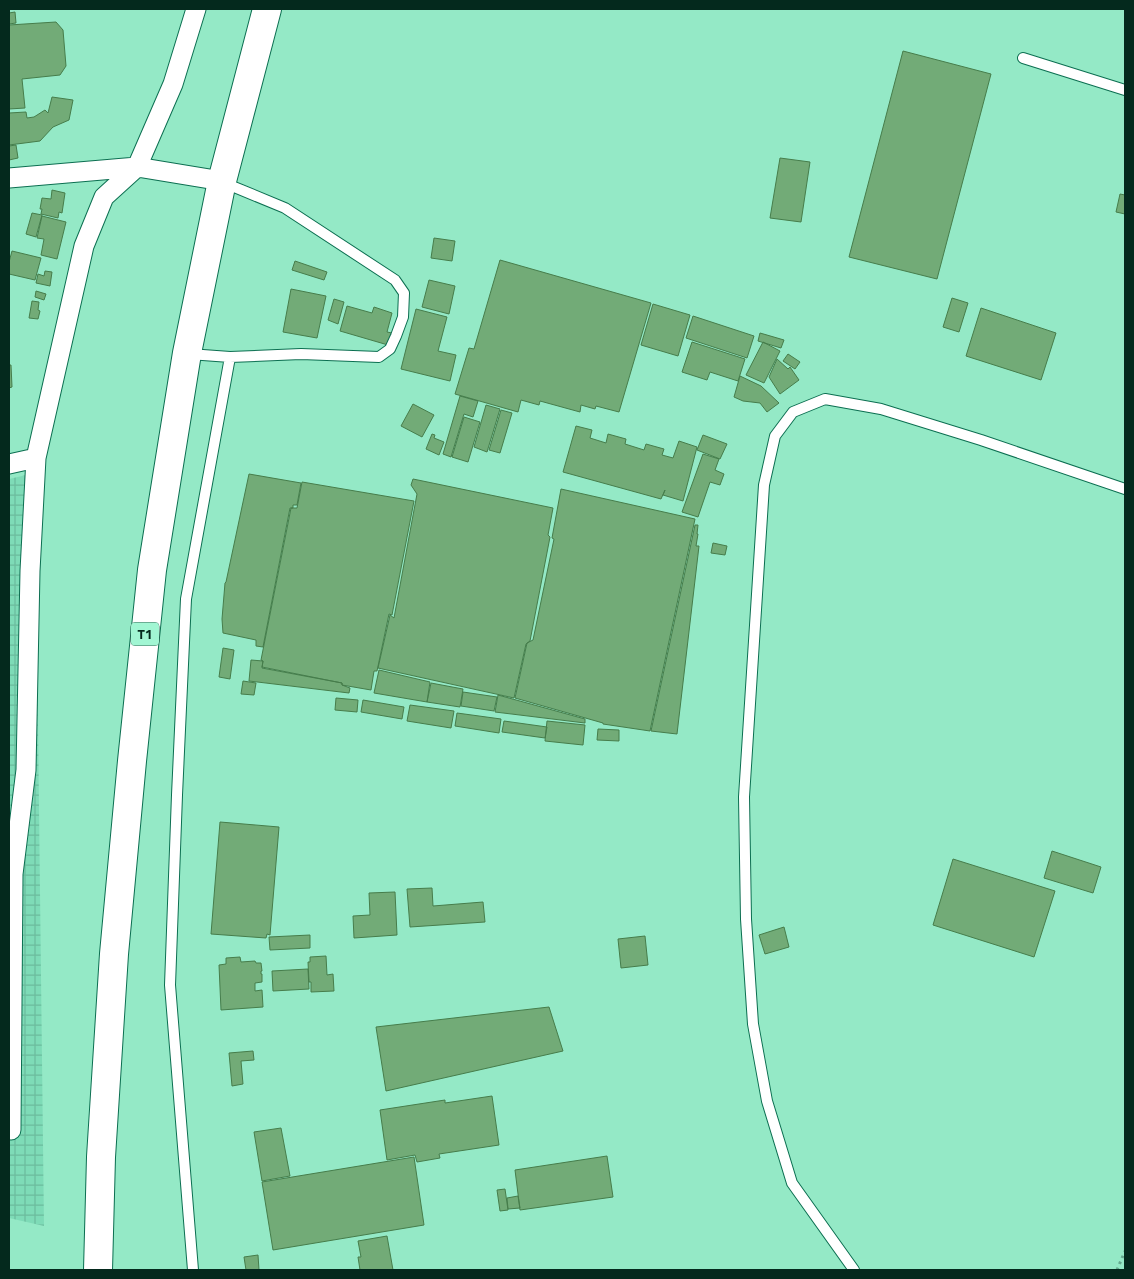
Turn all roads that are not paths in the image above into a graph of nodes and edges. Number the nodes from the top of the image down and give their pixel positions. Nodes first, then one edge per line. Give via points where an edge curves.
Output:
1 (196, 9) edge
2 (267, 9) edge
3 (1023, 58) dead end
4 (1125, 90) edge
5 (137, 168) junction
6 (9, 178) edge
7 (222, 181) junction
8 (187, 353) junction
9 (230, 357) junction
10 (36, 458) junction
11 (9, 464) edge
12 (1125, 489) edge
13 (12, 1130) dead end
14 (98, 1270) edge
15 (193, 1270) edge
16 (854, 1270) edge

1 - 5 street via 174,84
2 - 7 highway, T1
3 - 4 lane
5 - 6 street
5 - 7 street
5 - 10 street via 104,196 84,246
7 - 8 highway, T1
7 - 9 lane via 285,208 395,280 404,293 403,317 396,336 390,350 379,357 301,354
8 - 9 lane
8 - 14 highway, T1 via 152,570 132,761 114,954 101,1157
9 - 15 lane via 186,599 177,785 170,985
10 - 11 street
10 - 13 street via 26,770 12,874
12 - 16 lane via 881,409 825,399 793,412 775,436 764,485 744,797 746,919 753,1024 767,1101 792,1183

